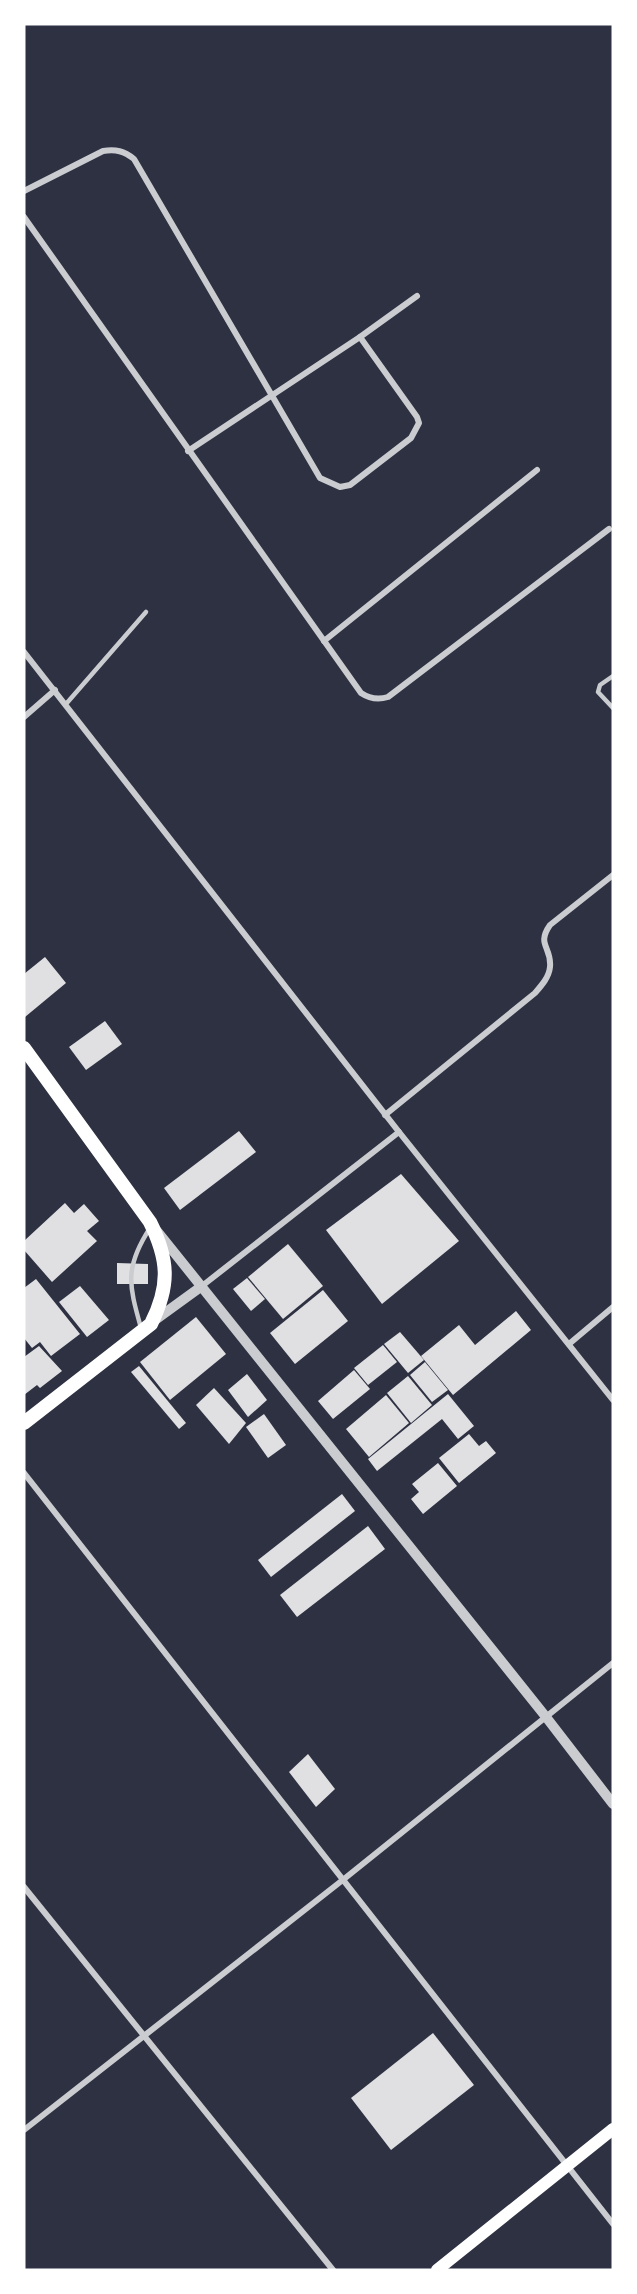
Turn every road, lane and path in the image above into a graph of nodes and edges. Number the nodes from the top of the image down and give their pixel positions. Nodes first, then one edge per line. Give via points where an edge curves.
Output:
1 (24, 191) edge
2 (24, 217) edge
3 (417, 296) dead end
4 (360, 337) junction
5 (272, 395) junction
6 (188, 451) junction
7 (537, 470) dead end
8 (609, 529) dead end
9 (146, 612) dead end
10 (324, 641) junction
11 (24, 652) edge
12 (613, 676) edge
13 (55, 690) junction
14 (66, 704) junction
15 (613, 708) edge
16 (24, 717) edge
17 (613, 875) edge
18 (24, 1048) edge
19 (385, 1115) junction
20 (399, 1132) junction
21 (151, 1224) junction
22 (202, 1286) junction
23 (613, 1308) edge
24 (147, 1327) junction
25 (569, 1344) junction
26 (613, 1400) edge
27 (24, 1423) edge
28 (24, 1473) edge
29 (613, 1663) edge
30 (546, 1717) junction
31 (613, 1804) edge
32 (344, 1879) junction
33 (24, 1887) edge
34 (144, 2036) junction
35 (613, 2129) edge
36 (24, 2130) edge
37 (567, 2166) junction
38 (613, 2224) edge
39 (333, 2270) edge
40 (436, 2270) edge

1 - 5 street via 104,151 126,152 134,159
2 - 6 street
3 - 4 street
4 - 5 street
4 - 5 street via 419,423 411,438 350,485 340,488 320,478
5 - 6 street
6 - 10 street
7 - 10 street
8 - 10 street via 388,697 368,698 361,693
9 - 14 lane
11 - 13 street
12 - 15 lane via 598,692
13 - 14 street
13 - 16 street
14 - 19 street
17 - 19 street via 544,933 549,973 536,993
18 - 21 main road
19 - 20 street
20 - 22 street
20 - 25 street
21 - 22 street
21 - 24 main road via 166,1270 159,1308
21 - 24 lane via 131,1268 132,1295
22 - 24 street
22 - 30 street
23 - 25 street
24 - 27 main road
25 - 26 street
28 - 32 street
29 - 30 street
30 - 31 street
30 - 32 street
32 - 34 street
32 - 37 street
33 - 34 street
34 - 36 street
34 - 39 street
35 - 37 main road
37 - 38 street
37 - 40 main road

